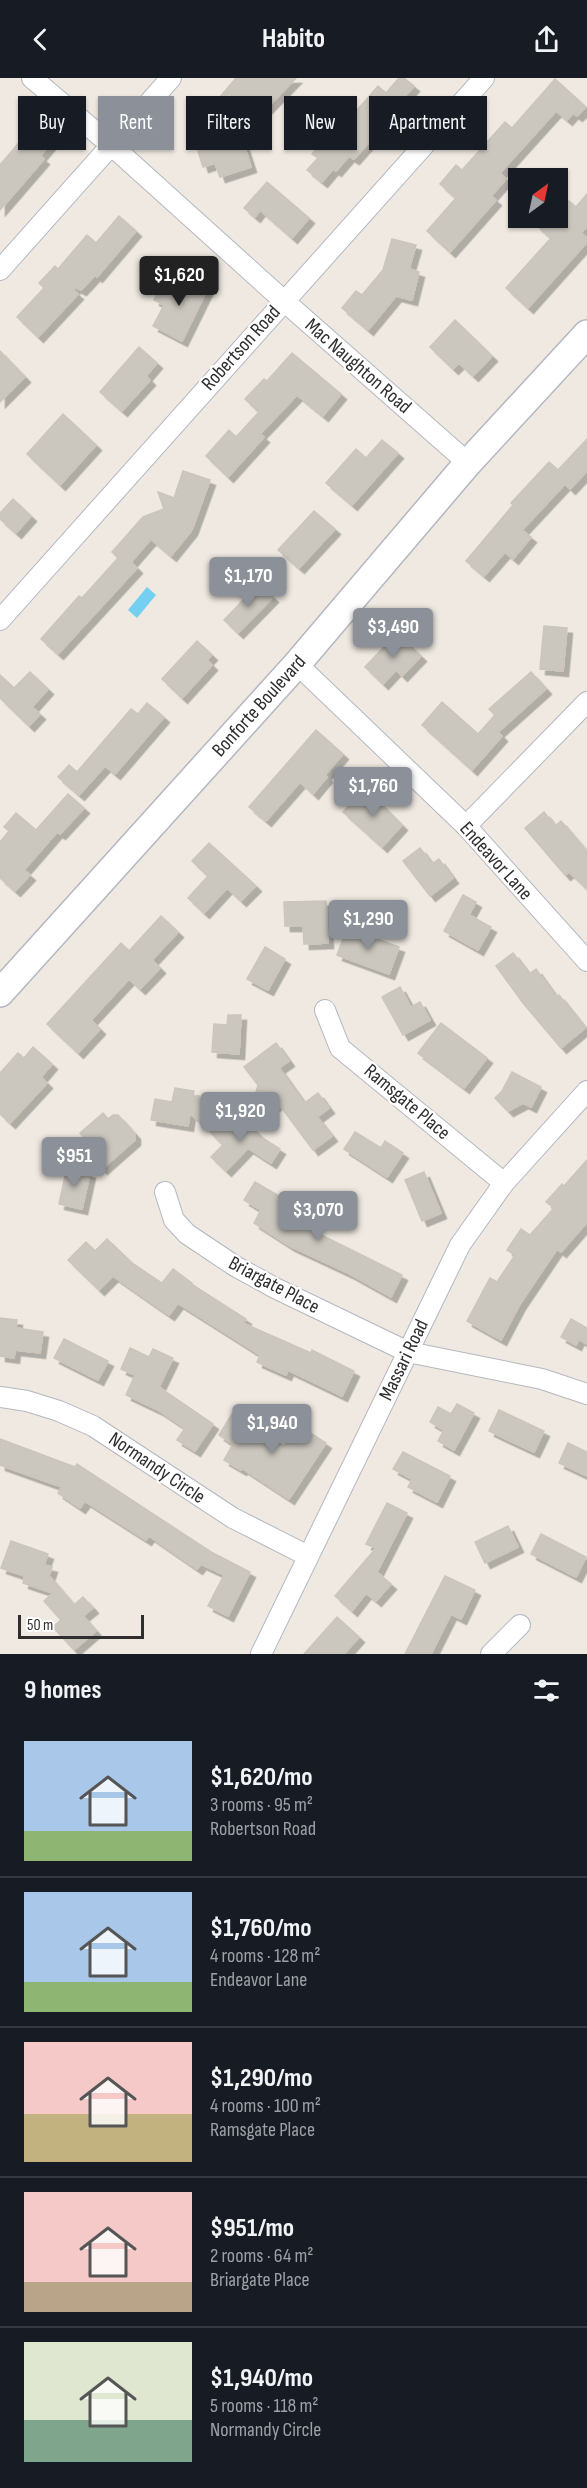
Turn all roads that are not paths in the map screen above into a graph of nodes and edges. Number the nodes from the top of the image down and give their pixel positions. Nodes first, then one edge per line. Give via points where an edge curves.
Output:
1 (32, 78) edge
2 (171, 78) edge
3 (484, 78) edge
4 (155, 96) edge
5 (98, 134) edge
6 (107, 150) edge
7 (117, 150) edge
8 (0, 270) edge
9 (284, 301) junction
10 (587, 334) edge
11 (468, 463) junction
12 (0, 620) edge
13 (297, 664) junction
14 (587, 702) edge
15 (466, 826) junction
16 (587, 961) edge
17 (0, 993) edge
18 (325, 1010) dead end
19 (587, 1091) edge
20 (504, 1183) junction
21 (165, 1192) dead end
22 (408, 1352) junction
23 (587, 1394) edge
24 (0, 1397) edge
25 (308, 1556) junction
26 (520, 1624) dead end
27 (261, 1654) edge
28 (491, 1654) edge

1 - 5 street, Mac Naughton Road
2 - 4 street
3 - 9 street, Robertson Road
6 - 8 street
7 - 9 street, Mac Naughton Road
9 - 11 street, Mac Naughton Road
9 - 12 street, Robertson Road
10 - 11 main road, Bonforte Boulevard
11 - 13 main road, Bonforte Boulevard
13 - 15 street, Endeavor Lane
13 - 17 main road, Bonforte Boulevard
14 - 15 street
15 - 16 street, Endeavor Lane
18 - 20 street, Ramsgate Place via 340,1048
19 - 20 street, Massari Road
20 - 22 street, Massari Road via 460,1245
21 - 22 street, Briargate Place via 174,1220 187,1234 235,1266
22 - 23 street, Briargate Place via 542,1379
22 - 25 street, Massari Road
24 - 25 street, Normandy Circle via 27,1401 93,1426 233,1518
25 - 27 street, Massari Road
26 - 28 street

